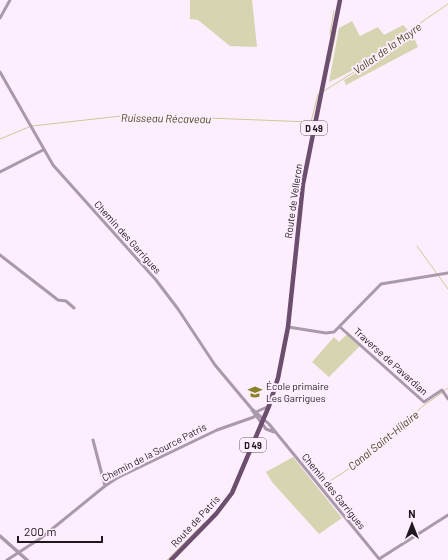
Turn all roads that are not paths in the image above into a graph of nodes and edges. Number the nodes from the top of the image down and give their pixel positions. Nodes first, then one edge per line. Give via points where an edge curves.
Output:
1 (10, 0) edge
2 (340, 0) edge
3 (0, 18) edge
4 (0, 72) edge
5 (43, 150) junction
6 (0, 172) edge
7 (0, 255) edge
8 (448, 273) edge
9 (74, 308) dead end
10 (340, 327) junction
11 (288, 328) junction
12 (448, 400) edge
13 (269, 406) junction
14 (256, 414) junction
15 (262, 421) junction
16 (266, 429) junction
17 (258, 431) junction
18 (275, 433) junction
19 (94, 440) dead end
20 (105, 486) junction
21 (448, 515) edge
22 (0, 536) edge
23 (17, 553) junction
24 (379, 559) edge
25 (7, 560) edge
26 (27, 560) edge
27 (171, 560) edge

1 - 3 street
2 - 11 main road, Route de Velleron / D 49 via 303,184
4 - 5 street, Chemin des Garrigues
5 - 6 street
5 - 14 street, Chemin des Garrigues via 53,165 156,280 215,365
7 - 9 street via 58,300 66,301
8 - 10 street via 381,284
10 - 11 street via 334,332 326,333
10 - 12 street, Traverse de Pavardian via 424,402 442,390
11 - 13 main road, Route de Velleron / D 49 via 280,373
13 - 14 street
13 - 15 main road, Route de Patris / D 49
14 - 15 street, Chemin des Garrigues
14 - 20 street, Chemin de la Source Patris via 217,430
15 - 16 street, Chemin des Garrigues
15 - 17 main road, Route de Patris / D 49
15 - 18 street, Chemin des Garrigues
16 - 17 street
16 - 18 street, Chemin des Garrigues
17 - 27 main road, Route de Patris / D 49 via 237,484 226,503
18 - 24 street, Chemin des Garrigues
19 - 20 street
20 - 23 street, Chemin de la Source Patris
21 - 24 street
22 - 23 street
23 - 25 street, Chemin de la Source Patris
23 - 26 street

